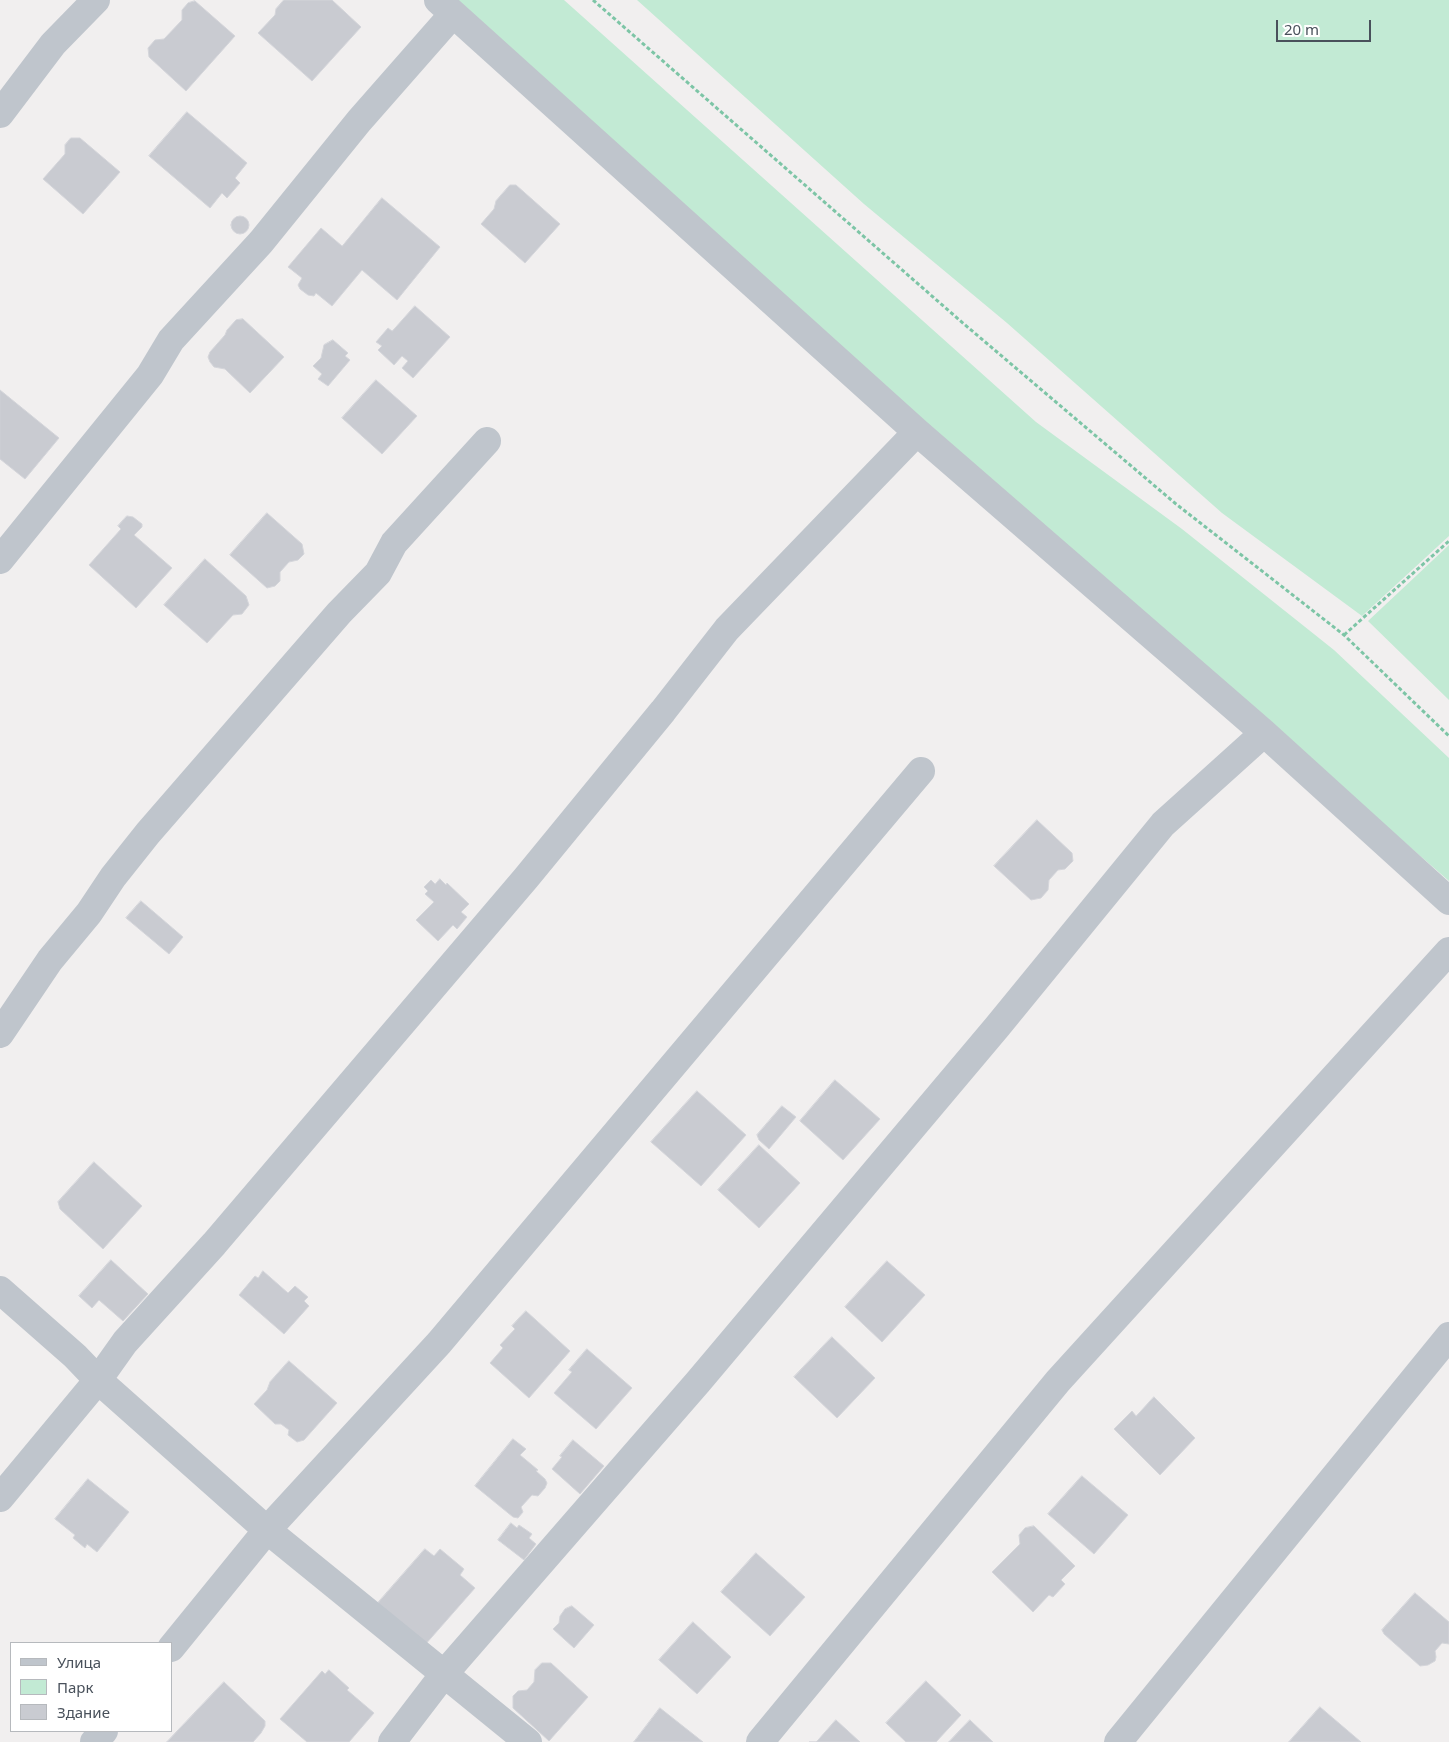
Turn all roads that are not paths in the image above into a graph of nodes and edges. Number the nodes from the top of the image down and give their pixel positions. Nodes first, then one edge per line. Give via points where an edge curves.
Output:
1 (96, 0) edge
2 (446, 7) edge
3 (0, 114) edge
4 (917, 432) junction
5 (486, 441) dead end
6 (0, 560) edge
7 (1264, 733) junction
8 (921, 771) dead end
9 (1449, 901) edge
10 (1449, 952) edge
11 (0, 1034) edge
12 (0, 1290) edge
13 (1449, 1336) edge
14 (98, 1380) junction
15 (0, 1498) edge
16 (267, 1530) junction
17 (172, 1647) edge
18 (444, 1674) junction
19 (103, 1732) edge
20 (94, 1742) edge
21 (392, 1742) edge
22 (528, 1742) edge
23 (760, 1742) edge
24 (1118, 1742) edge

1 - 3 street via 53,44
2 - 4 street
2 - 6 street via 261,242 171,340 150,375
4 - 7 street
4 - 14 street via 727,629 526,878 214,1244 125,1342
5 - 11 street via 394,543 378,573 326,628 148,833 50,960
7 - 9 street
7 - 18 street via 1164,824 704,1375
8 - 16 street via 439,1342
10 - 23 street via 1058,1380
12 - 14 street
13 - 24 street
14 - 15 street
14 - 16 street
16 - 17 street
16 - 18 street
18 - 21 street
18 - 22 street
19 - 20 street

